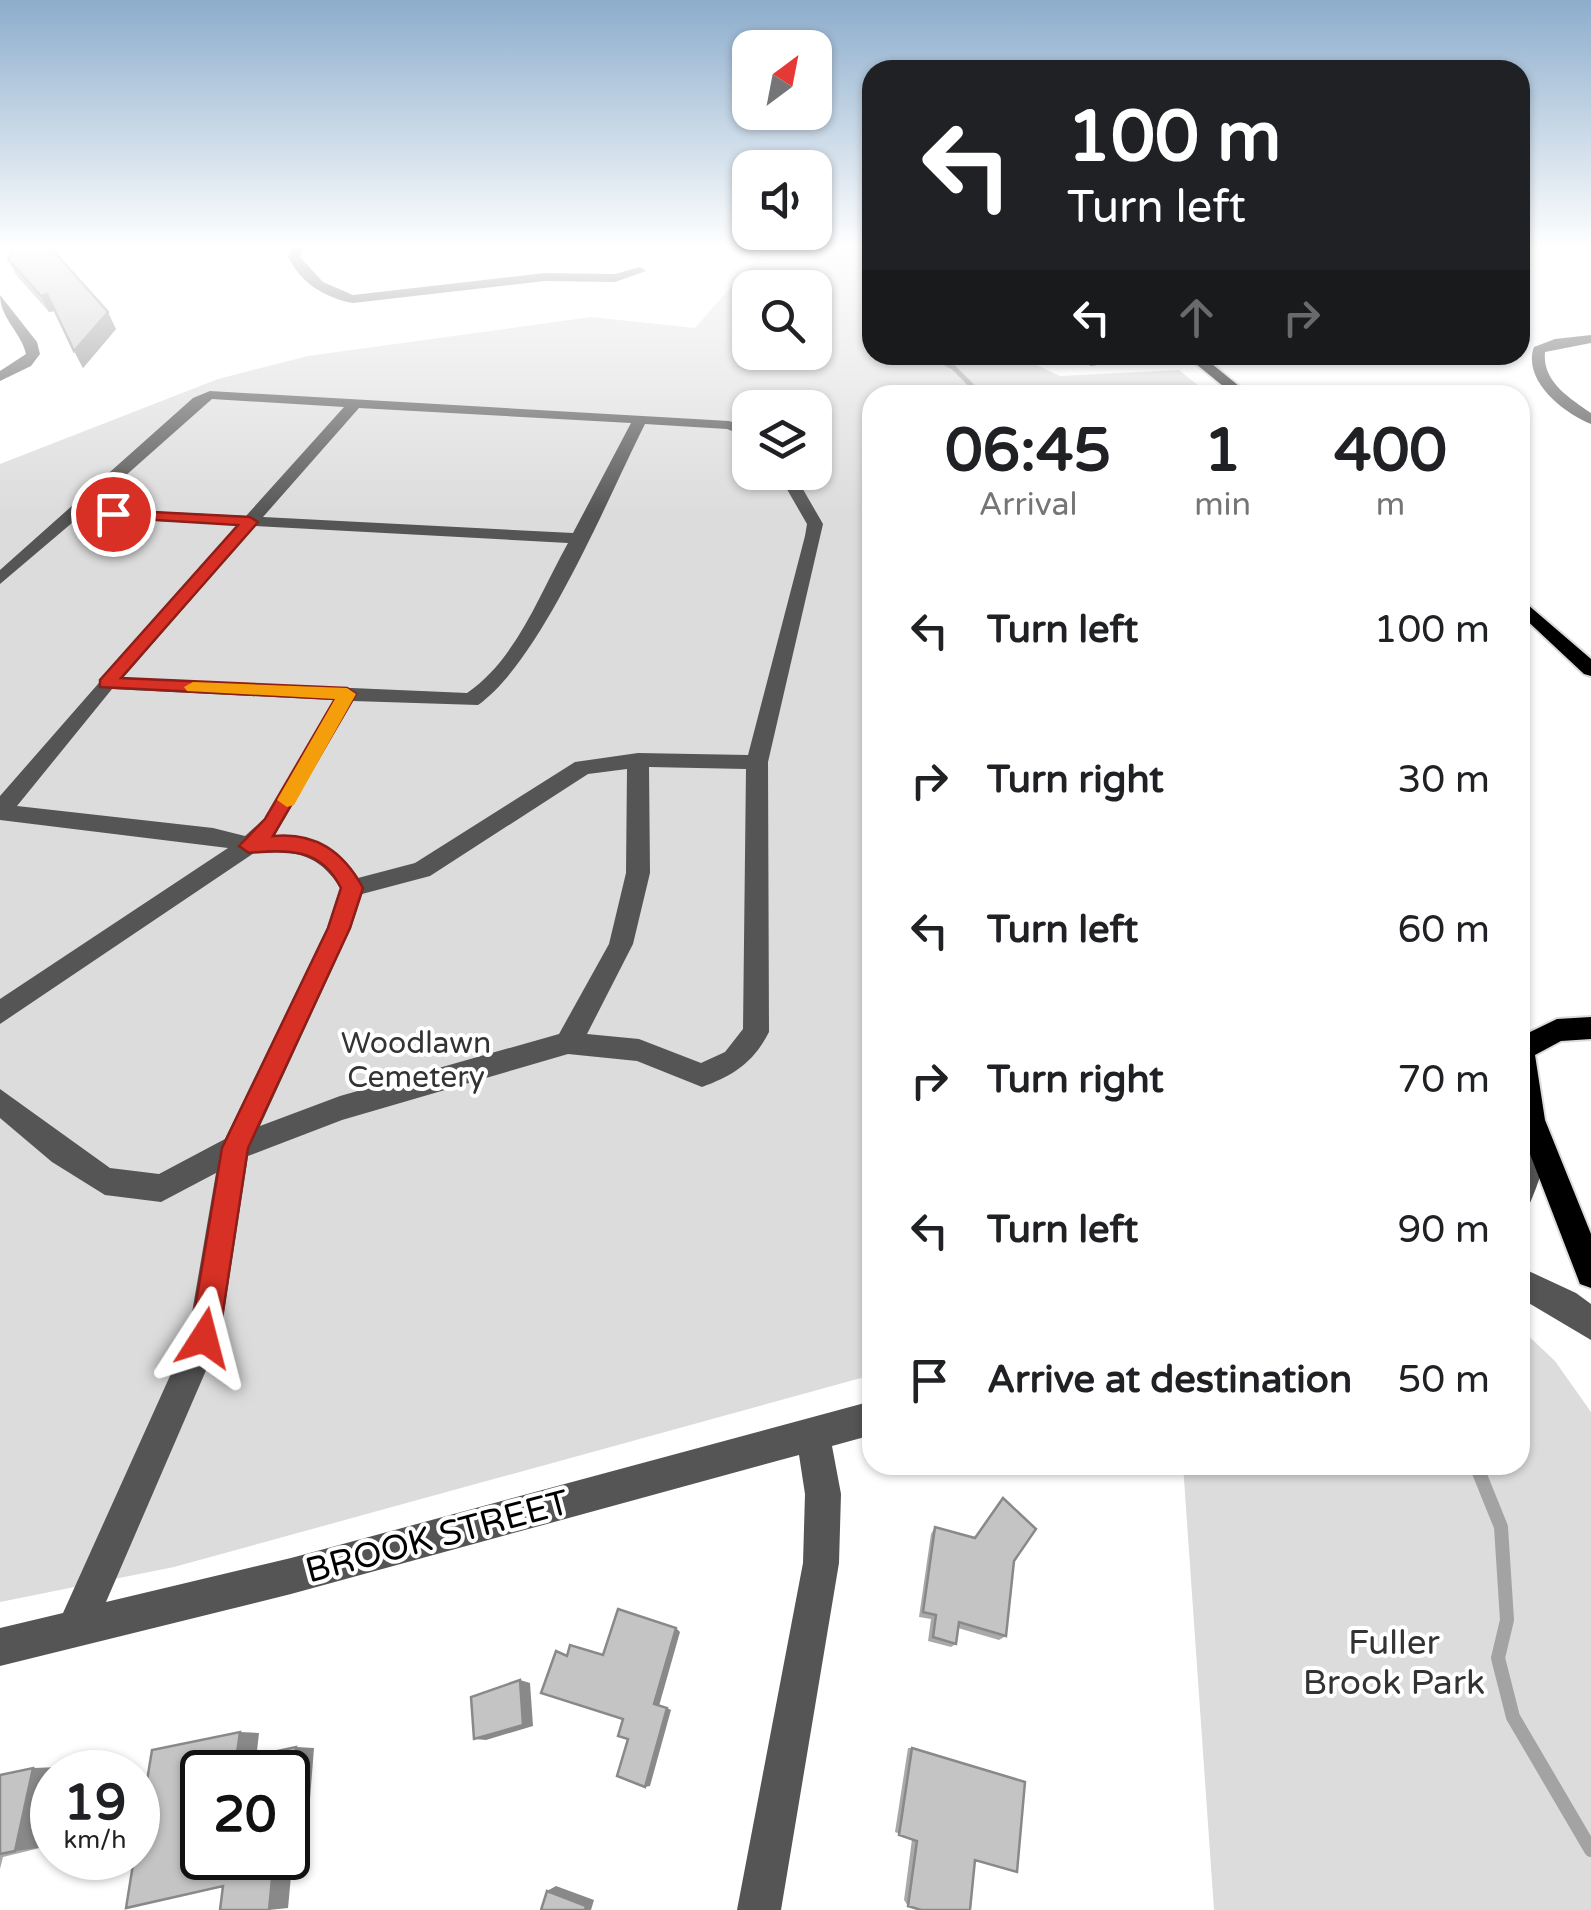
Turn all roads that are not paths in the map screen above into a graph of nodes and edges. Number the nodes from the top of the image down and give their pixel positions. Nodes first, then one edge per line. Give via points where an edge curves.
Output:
1 (25, 335) edge
2 (1586, 339) edge
3 (1205, 365) edge
4 (0, 377) edge
5 (1230, 385) edge
6 (356, 403) junction
7 (640, 418) junction
8 (1591, 420) edge
9 (732, 427) edge
10 (795, 490) edge
11 (78, 512) junction
12 (250, 522) junction
13 (579, 538) junction
14 (0, 579) edge
15 (1530, 613) edge
16 (1591, 670) edge
17 (107, 684) junction
18 (347, 694) junction
19 (638, 760) junction
20 (757, 762) junction
21 (0, 811) edge
22 (249, 846) junction
23 (352, 888) junction
24 (0, 1014) edge
25 (1591, 1028) edge
26 (568, 1043) junction
27 (1530, 1044) edge
28 (0, 1102) edge
29 (1530, 1113) edge
30 (1531, 1120) junction
31 (235, 1148) junction
32 (1530, 1160) edge
33 (1591, 1273) edge
34 (1530, 1287) edge
35 (1591, 1324) edge
36 (862, 1421) edge
37 (813, 1434) junction
38 (75, 1630) junction
39 (0, 1646) edge
40 (759, 1910) edge

1 - 4 street via 33,354
2 - 8 street via 1555,343 1539,350 1536,360 1551,389
3 - 5 main road
6 - 7 street
6 - 11 street via 210,395
6 - 12 street
7 - 9 street
7 - 13 street
10 - 20 street via 815,524 814,536
11 - 12 street
11 - 14 street
12 - 13 street
12 - 17 street
13 - 18 street via 488,692 471,700
15 - 16 main road
17 - 18 street
17 - 21 street
18 - 22 street via 273,824
19 - 20 street
19 - 23 street via 583,767 422,870
19 - 26 street via 638,872 625,926
20 - 26 street via 756,1032 734,1060 702,1075 639,1050
21 - 22 street
22 - 23 street via 296,841 326,855
22 - 24 street
23 - 31 street
25 - 27 main road via 1557,1030
26 - 31 street via 340,1108
28 - 31 street via 105,1181 161,1188
29 - 30 main road
30 - 32 street
30 - 33 main road
31 - 38 street via 204,1338
34 - 35 street
36 - 37 street, BROOK STREET
37 - 38 street, BROOK STREET
37 - 40 street via 823,1494 820,1563
38 - 39 street, BROOK STREET

